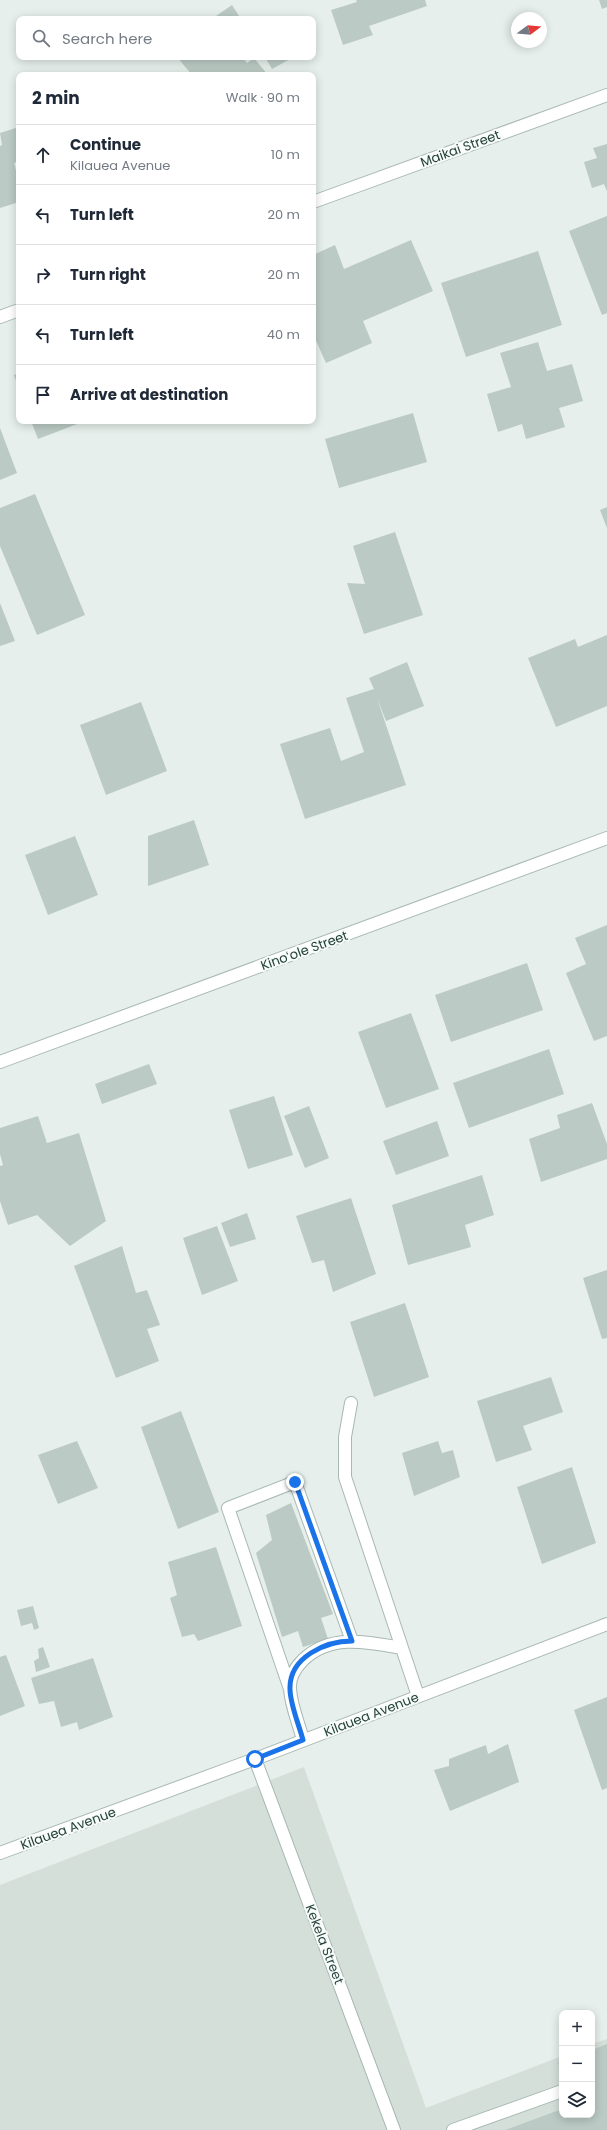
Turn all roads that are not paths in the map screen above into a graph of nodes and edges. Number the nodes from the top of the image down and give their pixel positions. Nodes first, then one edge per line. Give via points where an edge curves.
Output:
1 (607, 94) edge
2 (316, 201) edge
3 (16, 311) edge
4 (0, 317) edge
5 (607, 838) edge
6 (0, 1062) edge
7 (351, 1403) dead end
8 (607, 1624) edge
9 (352, 1641) junction
10 (402, 1648) junction
11 (290, 1689) junction
12 (418, 1696) junction
13 (303, 1740) junction
14 (255, 1759) junction
15 (0, 1853) edge
16 (559, 2092) edge
17 (394, 2130) edge
18 (454, 2130) edge

1 - 2 street, Maikai Street
3 - 4 street
5 - 6 street, Kinoʻole Street
7 - 10 street via 345,1437 345,1477
8 - 12 street, Kilauea Avenue
9 - 10 street
9 - 11 street via 338,1641 311,1652 293,1670
9 - 11 street via 295,1482 228,1508
10 - 12 street
11 - 13 street
12 - 13 street, Kilauea Avenue
13 - 14 street, Kilauea Avenue
14 - 15 street, Kilauea Avenue
14 - 17 street, Kekela Street
16 - 18 street

